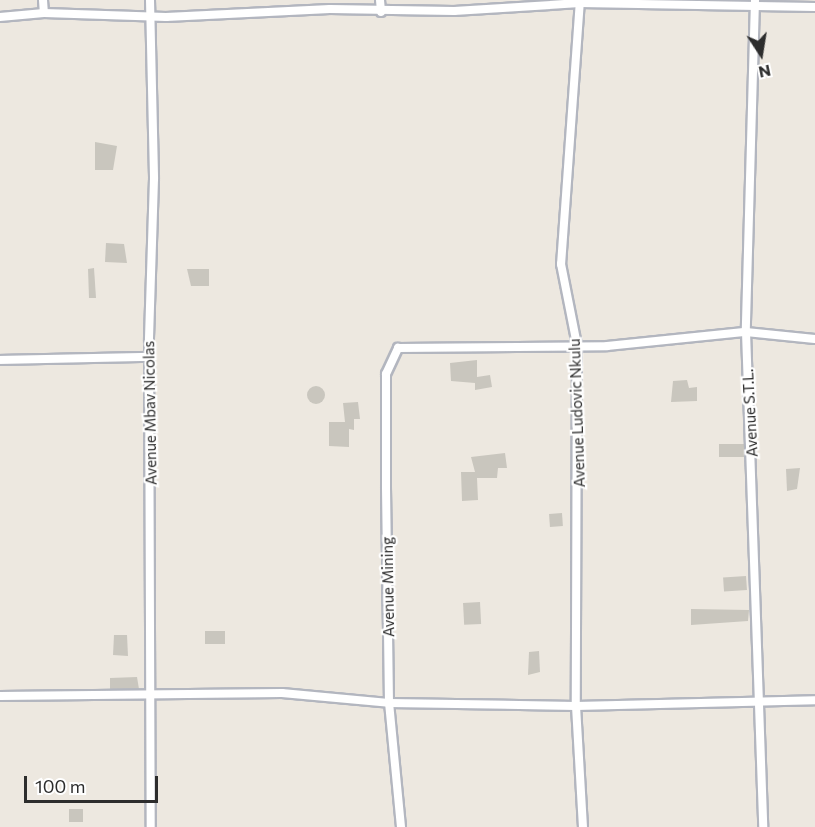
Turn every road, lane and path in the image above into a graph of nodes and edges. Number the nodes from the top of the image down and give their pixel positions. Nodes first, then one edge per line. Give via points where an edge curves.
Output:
1 (43, 0) edge
2 (150, 0) edge
3 (380, 0) edge
4 (580, 2) edge
5 (755, 3) edge
6 (815, 7) edge
7 (381, 12) junction
8 (44, 13) junction
9 (151, 15) junction
10 (0, 17) edge
11 (746, 332) junction
12 (815, 339) edge
13 (577, 345) junction
14 (149, 357) junction
15 (0, 360) edge
16 (153, 694) junction
17 (0, 696) edge
18 (815, 700) edge
19 (759, 702) junction
20 (389, 703) junction
21 (576, 706) junction
22 (151, 827) edge
23 (401, 827) edge
24 (582, 827) edge
25 (763, 827) edge

1 - 8 street
2 - 9 street, Avenue Mbav Nicolas
3 - 7 street
4 - 5 street
4 - 7 street
4 - 13 street, Avenue Ludovic Nkulu via 561,264
5 - 6 street
5 - 11 street, Avenue S.T.L.
7 - 9 street via 330,9
8 - 9 street
8 - 10 street
9 - 14 street, Avenue Mbav Nicolas via 154,179
11 - 12 street
11 - 13 street
11 - 19 street, Avenue S.T.L.
13 - 20 street, Avenue Mining via 398,348 386,374
13 - 21 street, Avenue Ludovic Nkulu
14 - 15 street
14 - 16 street, Avenue Mbav Nicolas
16 - 17 street
16 - 20 street via 282,693
16 - 22 street, Avenue Mbav Nicolas
18 - 19 street
19 - 21 street
19 - 25 street, Avenue S.T.L.
20 - 21 street
20 - 23 street, Avenue Mining
21 - 24 street, Avenue Ludovic Nkulu

